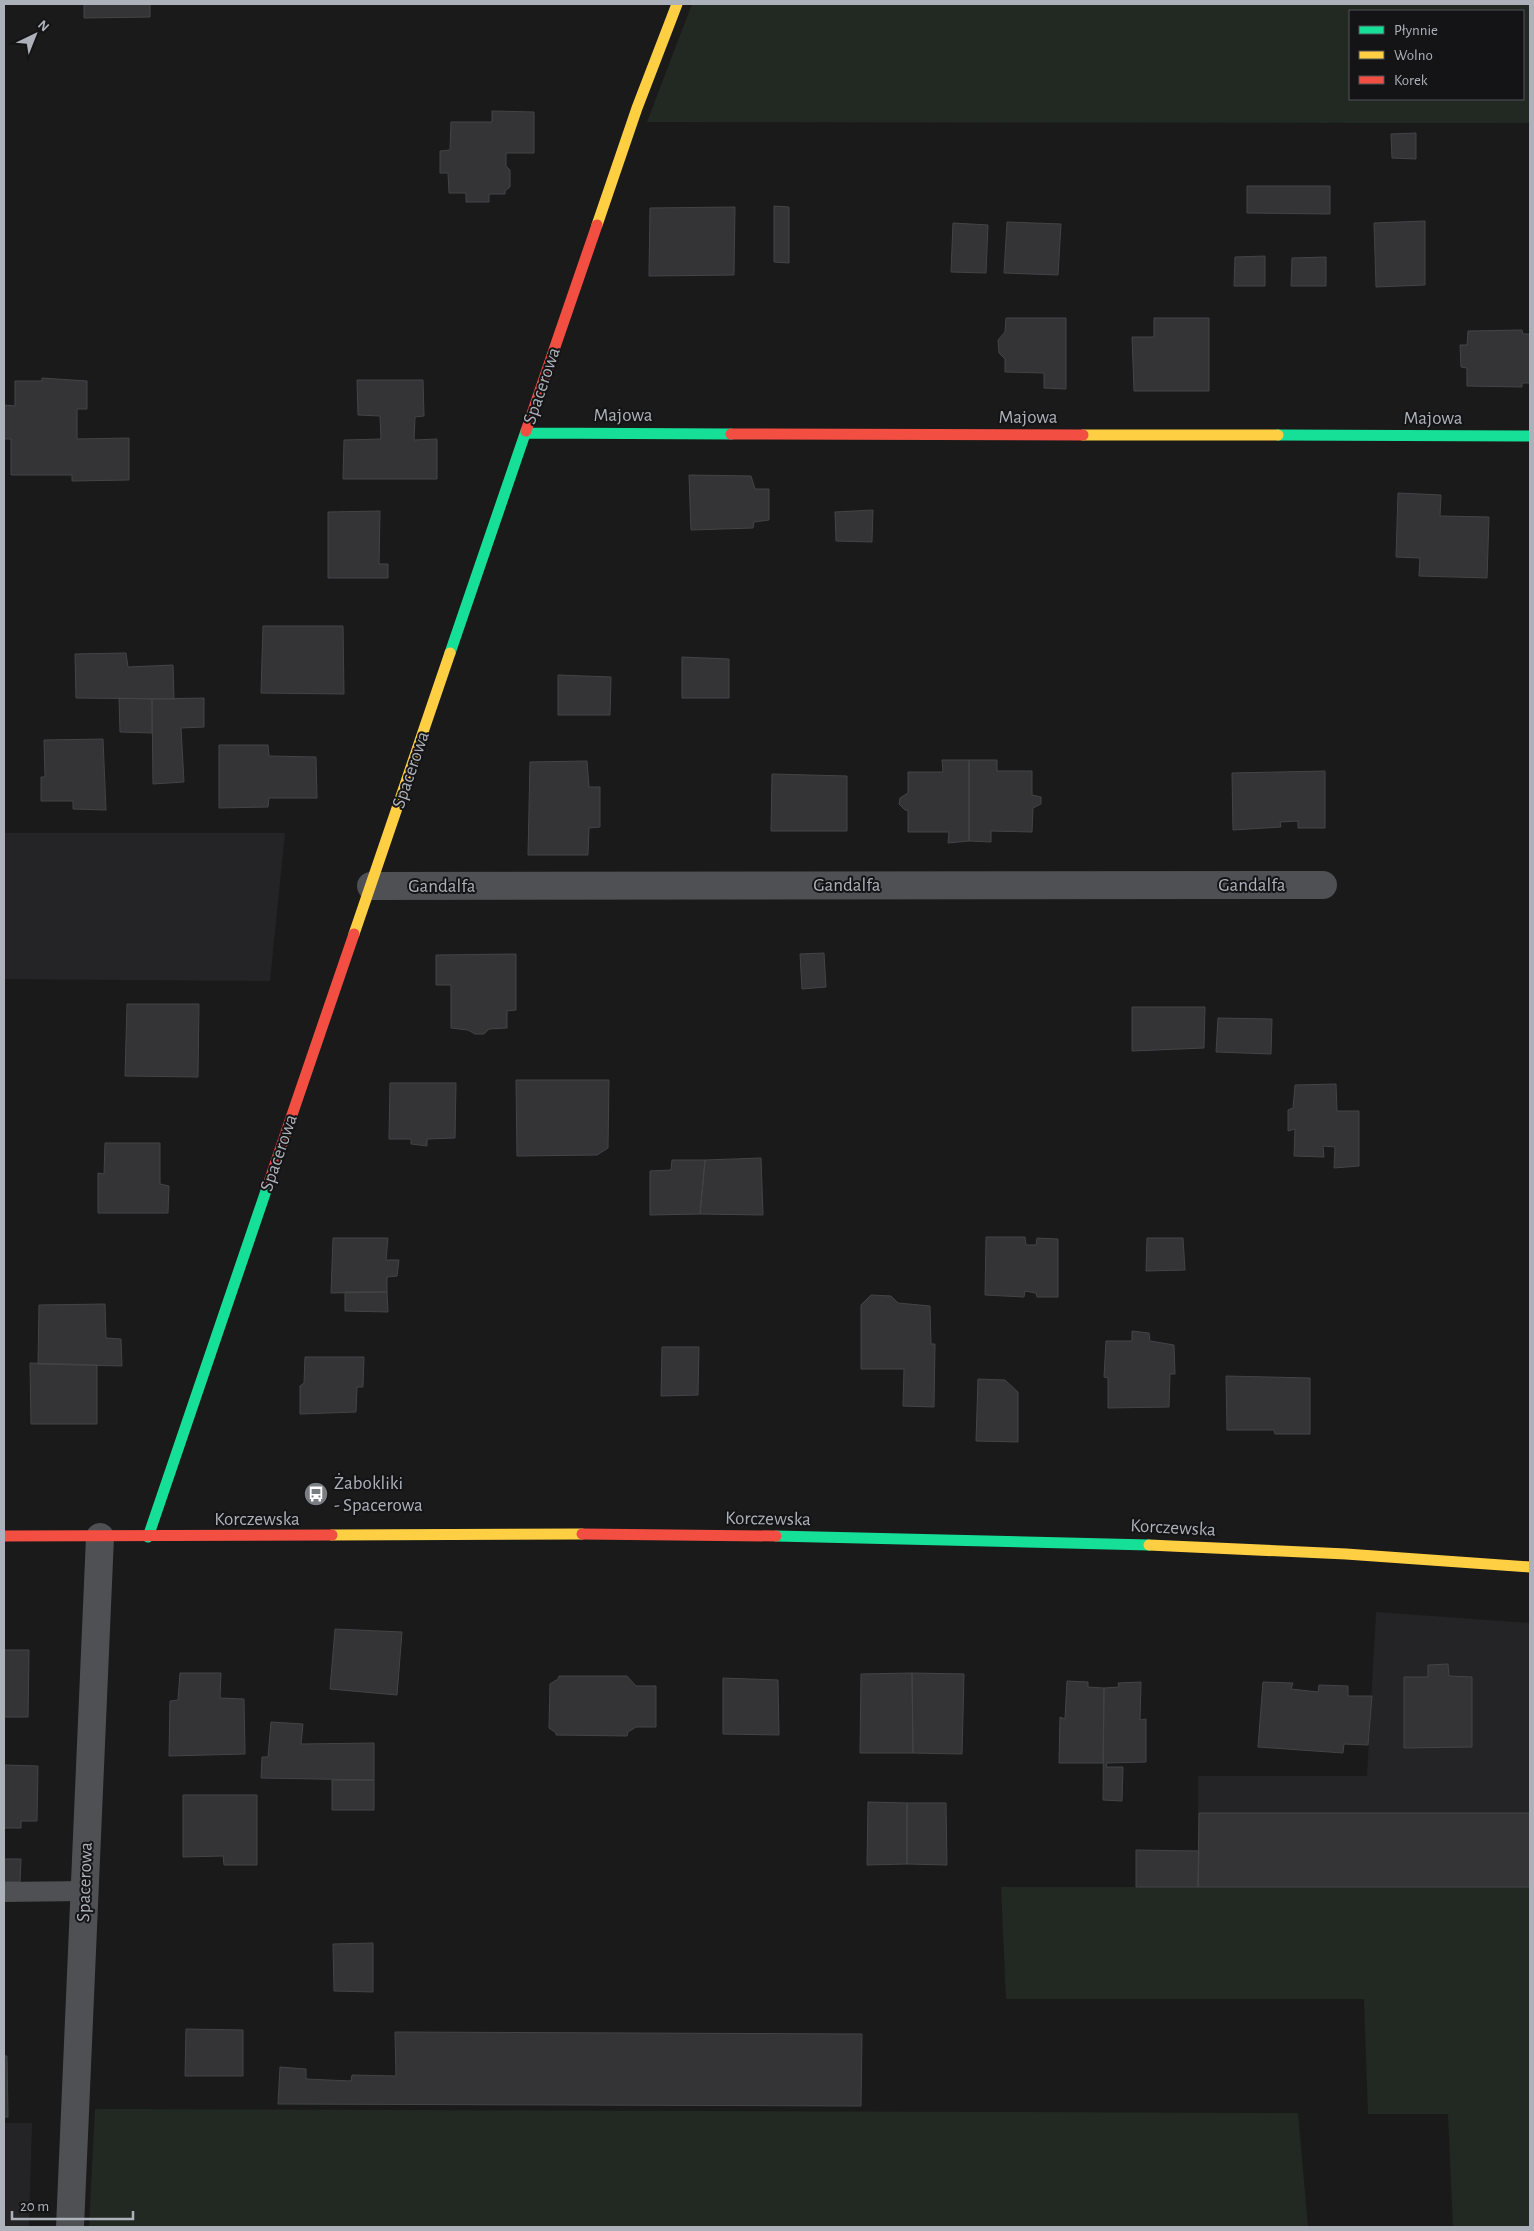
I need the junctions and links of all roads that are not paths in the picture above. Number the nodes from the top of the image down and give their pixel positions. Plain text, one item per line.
1 (677, 4) edge
2 (526, 433) junction
3 (1530, 436) edge
4 (1323, 885) dead end
5 (371, 886) junction
6 (4, 1536) edge
7 (100, 1537) junction
8 (148, 1537) junction
9 (1530, 1567) edge
10 (84, 1891) junction
11 (4, 1892) edge
12 (70, 2227) edge

1 - 2 street, Spacerowa
2 - 3 street, Majowa
2 - 5 street, Spacerowa
4 - 5 street, Gandalfa
5 - 8 street, Spacerowa
6 - 7 street, Korczewska
7 - 8 street, Korczewska
7 - 10 street, Spacerowa
8 - 9 street, Korczewska
10 - 11 lane
10 - 12 street, Spacerowa

